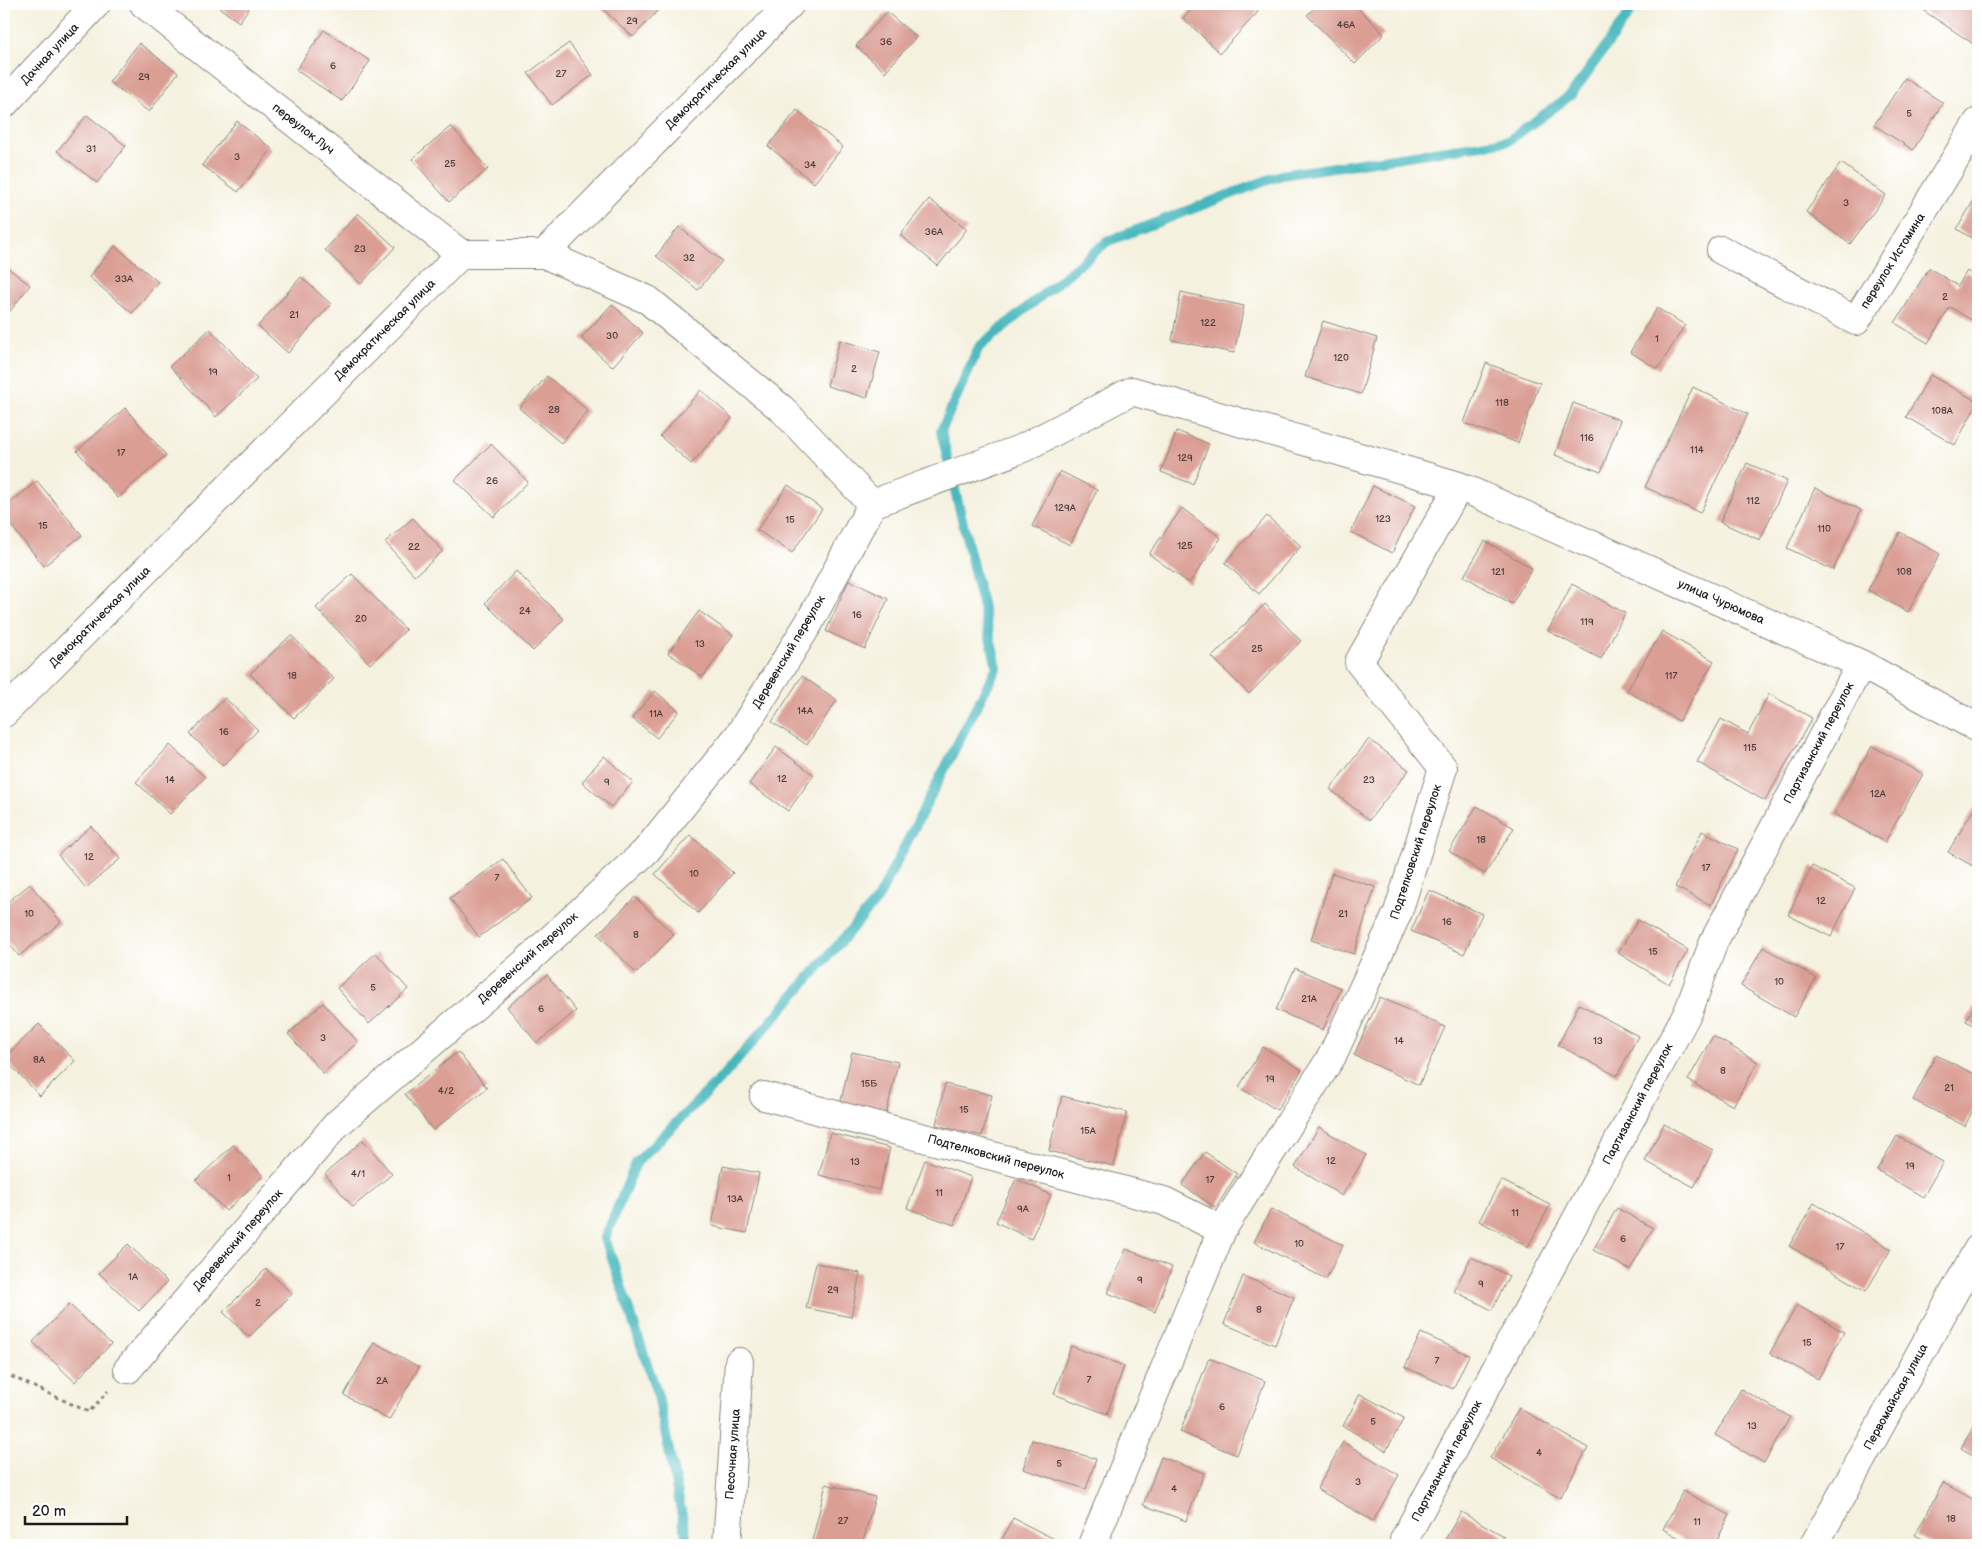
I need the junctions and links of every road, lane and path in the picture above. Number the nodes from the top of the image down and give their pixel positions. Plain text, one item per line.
1 (96, 4) edge
2 (144, 4) edge
3 (790, 4) edge
4 (4, 104) edge
5 (1978, 122) edge
6 (1722, 250) dead end
7 (461, 254) junction
8 (544, 254) junction
9 (1459, 486) junction
10 (872, 504) junction
11 (1861, 664) junction
12 (4, 713) edge
13 (1978, 728) edge
14 (764, 1096) dead end
15 (1222, 1230) junction
16 (1978, 1249) edge
17 (1971, 1277) edge
18 (739, 1362) dead end
19 (128, 1369) joint
20 (4, 1373) edge
21 (1404, 1540) dead end
22 (727, 1545) edge
23 (1092, 1545) edge
24 (1814, 1545) edge

1 - 4 street, Дачная улица
2 - 7 street, переулок Луч
3 - 8 street, Демократическая улица
5 - 6 street, переулок Истомина
7 - 8 street
7 - 12 street, Демократическая улица
8 - 10 street
9 - 10 street, улица Чурюмова
9 - 11 street, улица Чурюмова
9 - 15 street, Подтелковский переулок
10 - 19 street, Деревенский переулок
11 - 13 street, улица Чурюмова
11 - 21 street, Партизанский переулок
14 - 15 street, Подтелковский переулок
15 - 23 street, Подтелковский переулок
16 - 17 street, Первомайская улица
17 - 24 street, Первомайская улица
18 - 22 street, Песочная улица
19 - 20 path

